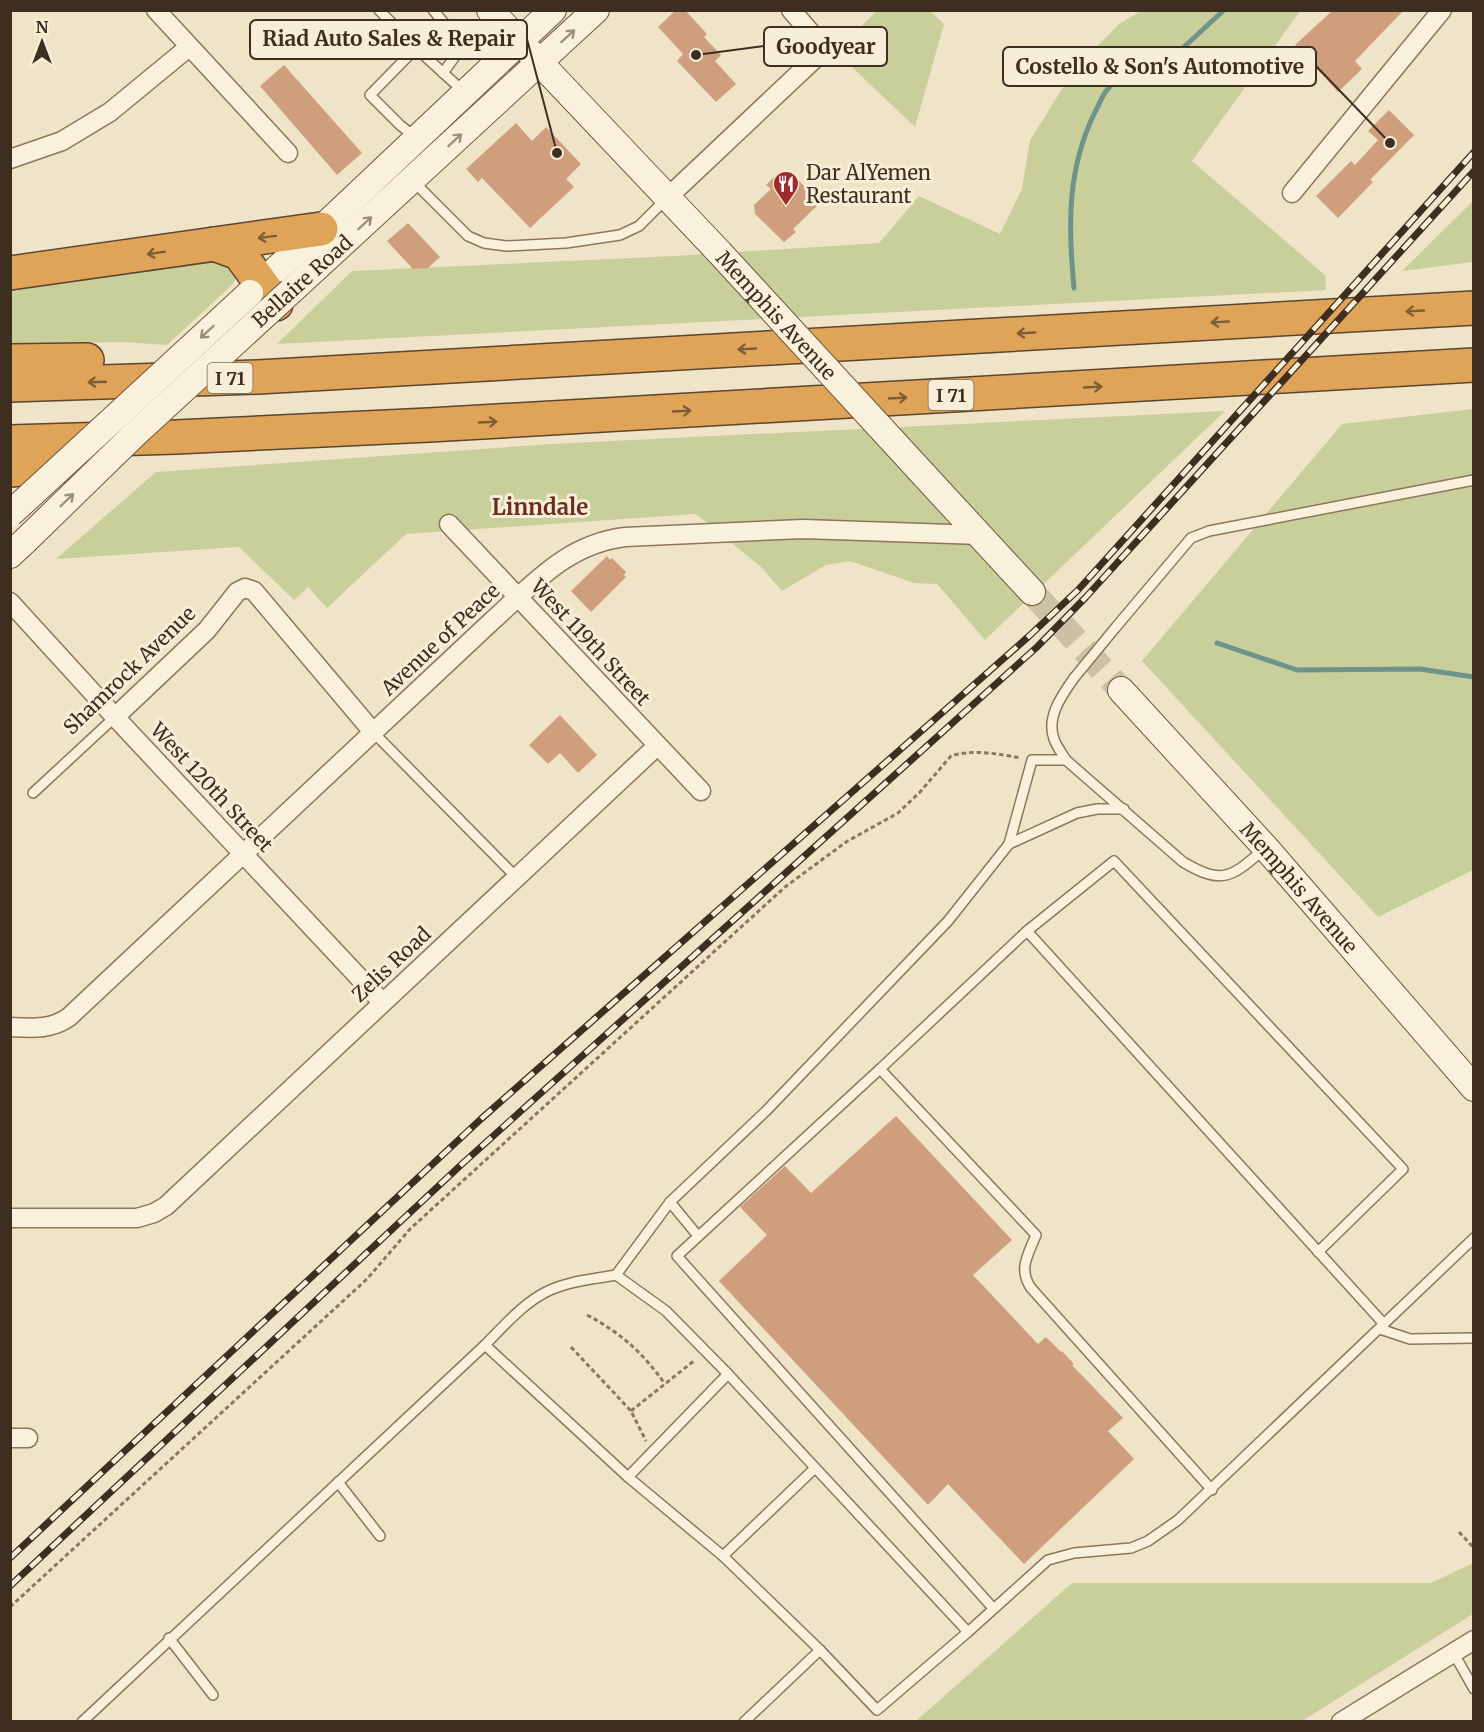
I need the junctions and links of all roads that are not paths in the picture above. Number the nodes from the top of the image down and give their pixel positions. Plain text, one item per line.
1 (156, 10) edge
2 (490, 10) edge
3 (553, 10) edge
4 (596, 10) edge
5 (791, 10) edge
6 (1442, 10) edge
7 (380, 11) edge
8 (437, 12) edge
9 (399, 17) dead end
10 (428, 22) dead end
11 (391, 24) junction
12 (416, 33) dead end
13 (407, 39) junction
14 (520, 41) junction
15 (189, 47) junction
16 (416, 48) junction
17 (539, 62) junction
18 (443, 73) junction
19 (465, 93) junction
20 (417, 138) junction
21 (288, 153) dead end
22 (10, 159) edge
23 (403, 170) junction
24 (1292, 193) dead end
25 (667, 198) junction
26 (321, 230) junction
27 (214, 244) junction
28 (10, 273) edge
29 (269, 292) junction
30 (1473, 308) edge
31 (10, 361) edge
32 (449, 365) junction
33 (1473, 365) edge
34 (10, 385) edge
35 (429, 425) junction
36 (10, 442) edge
37 (10, 470) edge
38 (1473, 480) edge
39 (10, 514) edge
40 (449, 524) dead end
41 (981, 535) junction
42 (18, 548) edge
43 (1032, 592) tunnel mouth
44 (519, 597) junction
45 (10, 602) edge
46 (1121, 690) tunnel mouth
47 (115, 717) junction
48 (373, 732) junction
49 (657, 746) junction
50 (1066, 759) junction
51 (701, 790) dead end
52 (33, 793) dead end
53 (1124, 809) junction
54 (1009, 844) junction
55 (1265, 847) junction
56 (244, 853) junction
57 (516, 877) junction
58 (1027, 931) junction
59 (382, 1002) junction
60 (10, 1027) edge
61 (880, 1069) junction
62 (1473, 1088) edge
63 (670, 1202) junction
64 (10, 1218) edge
65 (698, 1236) junction
66 (1473, 1238) edge
67 (1318, 1252) junction
68 (616, 1275) junction
69 (1382, 1327) junction
70 (1473, 1338) edge
71 (485, 1345) junction
72 (728, 1374) junction
73 (815, 1468) junction
74 (628, 1477) junction
75 (338, 1482) junction
76 (1212, 1490) junction
77 (380, 1536) dead end
78 (723, 1556) junction
79 (993, 1608) junction
80 (968, 1632) junction
81 (169, 1638) junction
82 (1473, 1640) edge
83 (820, 1650) junction
84 (1453, 1652) junction
85 (1473, 1689) edge
86 (213, 1695) dead end
87 (81, 1722) edge
88 (744, 1722) edge
89 (1341, 1722) edge

1 - 15 street
2 - 14 street, Memphis Avenue
3 - 14 street, Bellaire Road
17 -> 4 street, Bellaire Road
5 - 25 street
6 - 24 street
7 - 11 lane
8 - 10 lane
8 - 18 lane
9 - 11 lane
11 - 13 lane
12 - 13 lane
13 - 16 lane
14 - 17 street, Memphis Avenue
14 - 19 street, Bellaire Road
15 - 21 street
15 - 22 street
16 - 18 lane
16 - 20 lane
23 -> 17 street, Bellaire Road
17 - 25 street, Memphis Avenue
18 - 19 lane
19 - 20 street, Bellaire Road
20 - 23 street, Bellaire Road
23 - 25 lane
23 - 26 street, Bellaire Road
29 -> 23 street, Bellaire Road
25 - 41 street, Memphis Avenue, bridge
26 -> 27 highway
26 - 29 street, Bellaire Road
27 -> 28 highway
27 - 29 highway
29 -> 39 street, Bellaire Road, bridge
42 -> 29 street, Bellaire Road, bridge
30 -> 32 highway, I 71
31 - 32 highway
32 -> 34 highway, I 71
35 -> 33 highway, I 71
35 - 36 highway, I 71
35 - 37 highway
38 - 50 lane, bridge
40 - 44 street, West 119th Street
41 - 43 street, Memphis Avenue
41 - 44 street, Avenue of Peace
44 - 48 street, Avenue of Peace
44 - 49 street, West 119th Street
45 - 47 street, West 120th Street
46 - 55 street, Memphis Avenue
47 - 48 street, Shamrock Avenue
47 - 52 lane, Shamrock Avenue
47 - 56 street, West 120th Street
48 - 56 street, Avenue of Peace
48 - 57 lane
49 - 51 street, West 119th Street
49 - 57 street, Zelis Road
50 - 53 lane
50 - 54 lane
53 - 54 lane
53 - 55 lane
54 - 63 lane
55 - 62 street, Memphis Avenue
56 - 59 street, West 120th Street
56 - 60 street, Avenue of Peace
57 - 59 street, Zelis Road
58 - 61 lane
58 - 67 lane
58 - 67 lane
59 - 64 street, Zelis Road
61 - 65 lane
61 - 76 lane
63 - 65 lane
63 - 68 lane
65 - 79 lane
66 - 69 lane
67 - 69 lane
68 - 71 lane
68 - 72 lane
69 - 70 lane
69 - 76 lane
71 - 74 lane
71 - 75 lane
72 - 73 lane
72 - 74 lane
73 - 78 lane
73 - 80 lane
74 - 78 lane
75 - 77 lane
75 - 81 lane
76 - 79 lane
78 - 83 lane
79 - 80 lane
80 - 83 lane
81 - 86 lane
81 - 87 lane
82 - 84 street
83 - 88 lane
84 - 85 lane
84 - 89 street

